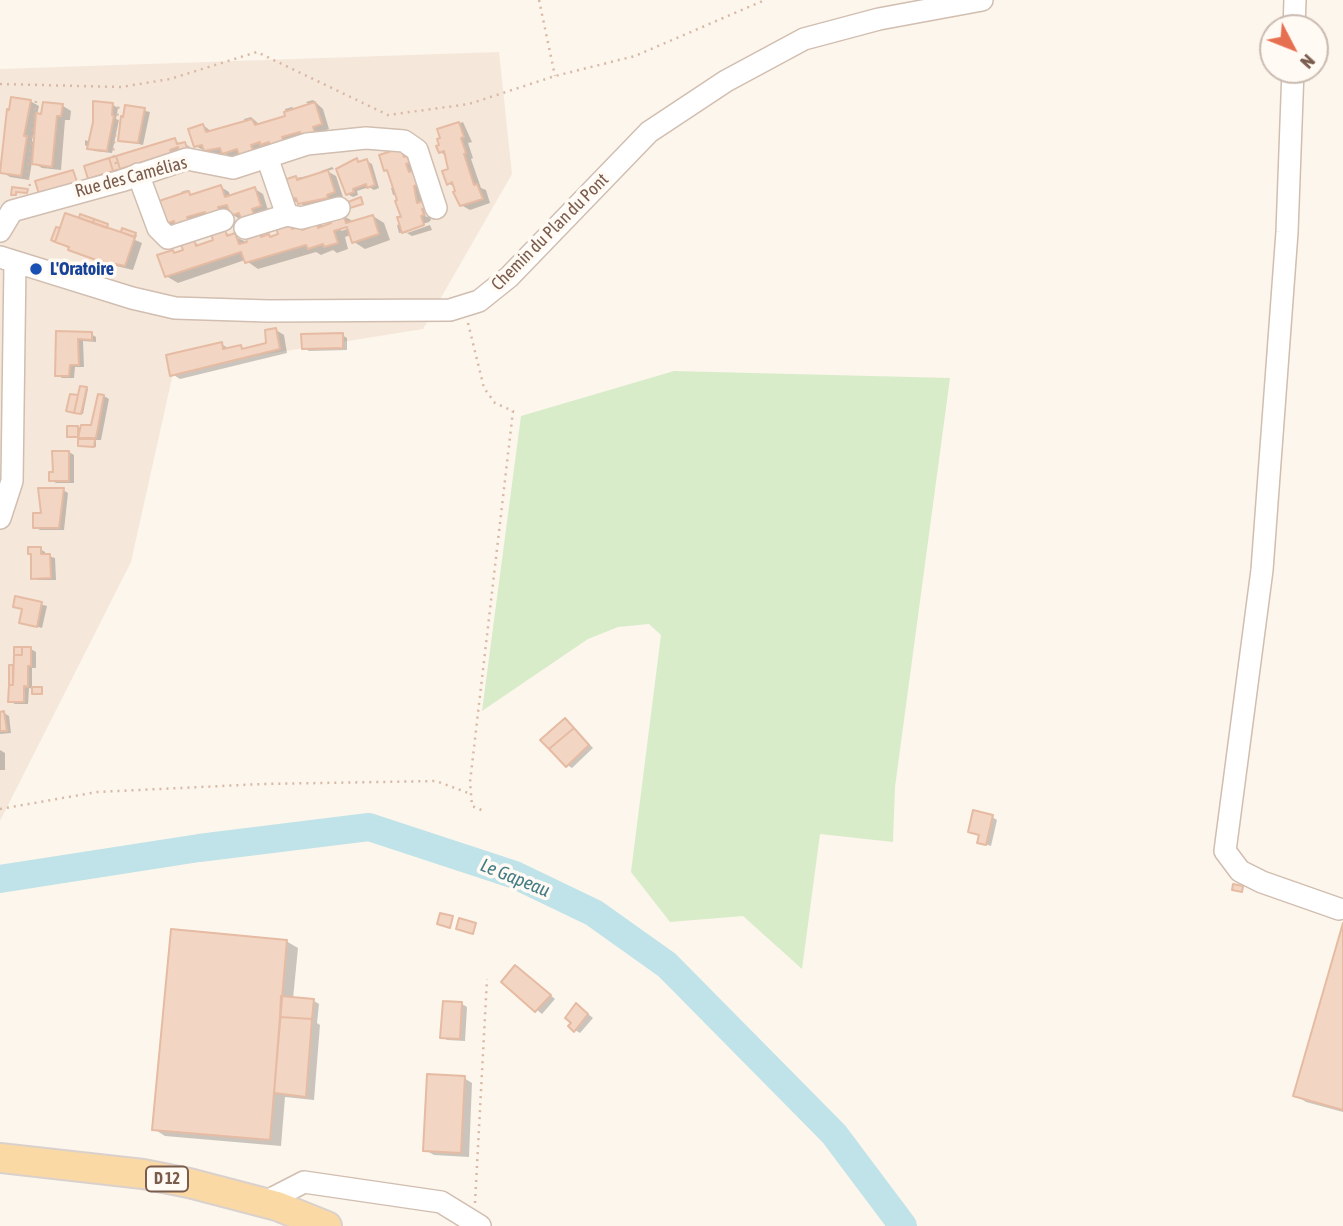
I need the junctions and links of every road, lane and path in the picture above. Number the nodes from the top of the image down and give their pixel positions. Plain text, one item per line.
1 (538, 0) edge
2 (765, 0) edge
3 (982, 0) edge
4 (555, 76) junction
5 (0, 84) edge
6 (1292, 84) edge
7 (36, 101) dead end
8 (119, 102) dead end
9 (113, 153) dead end
10 (267, 157) junction
11 (138, 174) junction
12 (27, 176) dead end
13 (339, 208) dead end
14 (436, 208) dead end
15 (287, 215) junction
16 (223, 220) dead end
17 (245, 228) dead end
18 (0, 231) edge
19 (7, 259) edge
20 (464, 306) junction
21 (0, 518) edge
22 (471, 794) junction
23 (0, 810) edge
24 (486, 812) dead end
25 (1339, 909) dead end
26 (487, 979) dead end
27 (0, 1158) edge
28 (265, 1202) junction
29 (477, 1223) edge
30 (327, 1226) edge

1 - 4 path
2 - 4 path
3 - 20 street, Chemin du Plan du Pont
4 - 5 path
6 - 25 street
7 - 12 path
8 - 9 path
10 - 11 street, Rue des Camélias
10 - 14 street, Rue des Camélias
10 - 15 street
11 - 16 street
11 - 18 street, Rue des Camélias
13 - 15 street
15 - 17 street
19 - 20 street, Chemin du Plan du Pont
19 - 21 street
20 - 22 path
22 - 23 path
22 - 24 path
26 - 29 path
27 - 28 main road, D 12
28 - 29 street
28 - 30 main road, D 12

